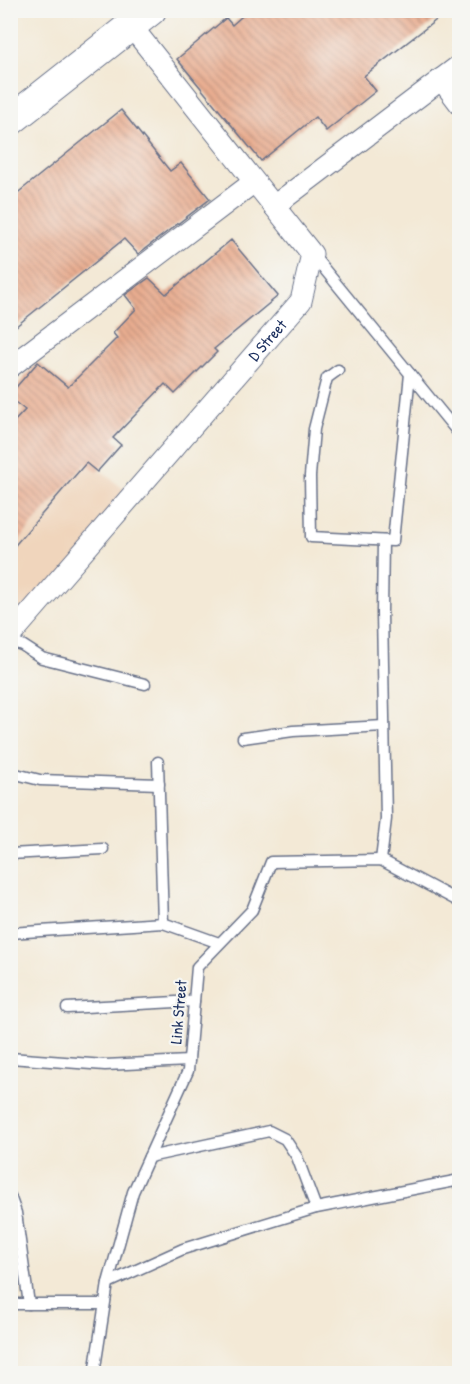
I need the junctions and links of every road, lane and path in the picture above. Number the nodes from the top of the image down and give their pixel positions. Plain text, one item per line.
1 (141, 18) edge
2 (459, 65) edge
3 (441, 79) junction
4 (459, 104) edge
5 (10, 121) edge
6 (254, 182) junction
7 (274, 206) junction
8 (312, 254) junction
9 (10, 367) edge
10 (338, 370) dead end
11 (410, 374) junction
12 (459, 435) edge
13 (383, 541) junction
14 (10, 636) edge
15 (10, 641) edge
16 (145, 684) dead end
17 (384, 726) junction
18 (243, 738) dead end
19 (158, 762) dead end
20 (10, 768) edge
21 (159, 784) junction
22 (103, 849) dead end
23 (10, 854) edge
24 (381, 860) junction
25 (459, 902) edge
26 (164, 924) junction
27 (10, 933) edge
28 (219, 944) junction
29 (194, 1001) junction
30 (67, 1008) dead end
31 (10, 1058) edge
32 (189, 1061) junction
33 (149, 1157) junction
34 (459, 1180) edge
35 (10, 1196) edge
36 (316, 1208) junction
37 (108, 1283) junction
38 (10, 1304) edge
39 (29, 1304) junction
40 (105, 1304) junction
41 (94, 1374) edge

1 - 5 street
1 - 6 street
2 - 3 street
3 - 4 street
3 - 7 street
6 - 7 street
6 - 9 street
7 - 8 street
8 - 11 lane
8 - 14 street, D Street
10 - 13 lane
11 - 12 lane
11 - 13 lane
13 - 17 lane
15 - 16 lane
17 - 18 lane
17 - 24 lane
19 - 21 lane
20 - 21 lane
21 - 26 lane
22 - 23 lane
24 - 25 lane, Link Street
24 - 28 lane, Link Street
26 - 27 lane
26 - 28 lane
28 - 29 lane, Link Street
29 - 30 lane
29 - 32 lane, Link Street
31 - 32 lane
32 - 33 lane, Link Street
33 - 36 lane
33 - 37 lane, Link Street
34 - 36 lane
35 - 39 lane
36 - 37 lane
37 - 40 lane, Link Street
38 - 39 lane
39 - 40 lane
40 - 41 lane, Link Street

